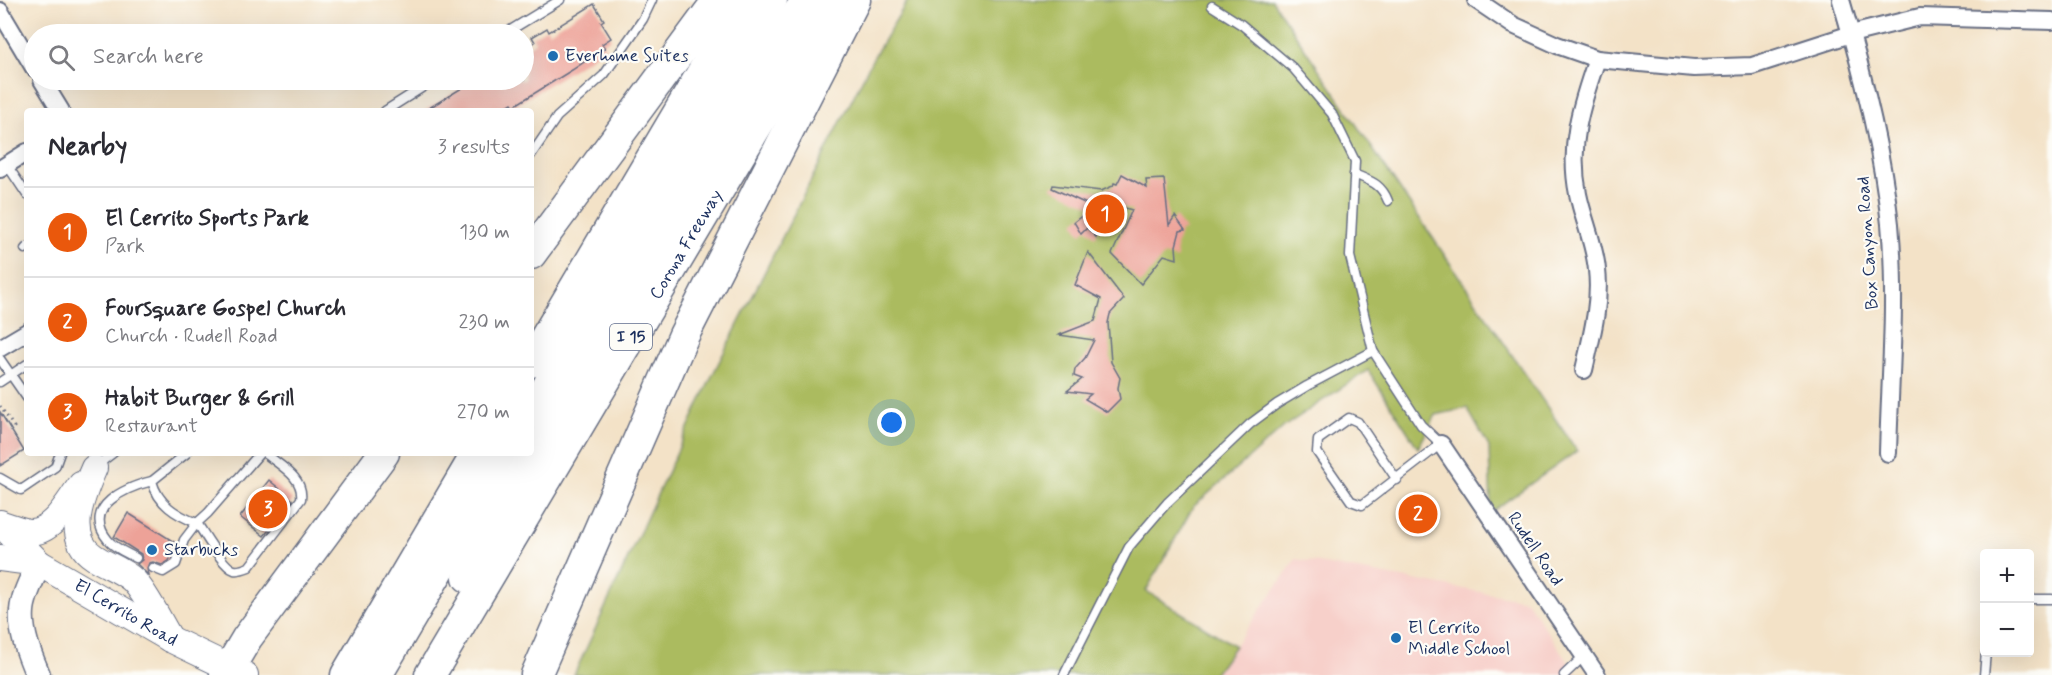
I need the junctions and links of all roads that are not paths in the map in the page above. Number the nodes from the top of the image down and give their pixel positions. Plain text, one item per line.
1 (560, 0) edge
2 (652, 0) edge
3 (718, 0) edge
4 (745, 0) edge
5 (772, 0) edge
6 (806, 0) edge
7 (832, 0) edge
8 (855, 0) edge
9 (1476, 0) edge
10 (1841, 0) edge
11 (1212, 6) dead end
12 (0, 11) edge
13 (2052, 21) edge
14 (520, 24) edge
15 (1851, 34) junction
16 (24, 51) edge
17 (1597, 59) junction
18 (48, 90) edge
19 (419, 90) edge
20 (59, 108) edge
21 (391, 108) edge
22 (692, 137) junction
23 (534, 150) edge
24 (24, 154) edge
25 (4, 167) edge
26 (1354, 174) junction
27 (24, 191) edge
28 (1388, 201) dead end
29 (534, 250) edge
30 (24, 334) edge
31 (0, 348) edge
32 (1373, 351) junction
33 (534, 357) edge
34 (0, 359) edge
35 (24, 366) edge
36 (534, 370) edge
37 (1584, 370) dead end
38 (11, 375) junction
39 (0, 382) edge
40 (24, 394) edge
41 (534, 409) edge
42 (1441, 444) junction
43 (1888, 453) dead end
44 (59, 456) edge
45 (183, 456) edge
46 (257, 456) edge
47 (269, 456) edge
48 (382, 456) edge
49 (475, 456) edge
50 (506, 456) edge
51 (103, 460) edge
52 (0, 478) edge
53 (1397, 480) junction
54 (152, 481) junction
55 (0, 523) edge
56 (197, 523) junction
57 (489, 534) junction
58 (0, 558) edge
59 (136, 558) dead end
60 (39, 563) junction
61 (153, 568) dead end
62 (2052, 598) edge
63 (2034, 599) edge
64 (170, 639) junction
65 (1584, 656) junction
66 (1986, 657) edge
67 (233, 672) edge
68 (357, 673) edge
69 (38, 675) edge
70 (398, 675) edge
71 (410, 675) edge
72 (430, 675) edge
73 (536, 675) edge
74 (1064, 675) edge
75 (1564, 675) edge
76 (1597, 675) edge
77 (1984, 675) edge

1 - 14 lane
2 - 23 lane
3 - 29 highway
4 - 33 highway
5 - 22 highway
6 - 57 highway
7 - 72 highway, Corona Freeway / I 15
8 - 73 highway
9 - 17 street
10 - 15 street, Box Canyon Road
11 - 26 lane
12 - 16 street
13 - 15 street
15 - 17 street
15 - 43 street, Box Canyon Road
17 - 37 street
18 - 20 street
19 - 21 lane
22 - 36 highway
22 - 41 highway
24 - 25 street
25 - 27 lane
26 - 28 lane
26 - 32 lane
30 - 31 street
32 - 42 lane
32 - 74 lane
34 - 38 lane
35 - 38 lane
38 - 39 lane
38 - 40 lane
42 - 53 lane
42 - 65 street, Rudell Road
44 - 52 lane
45 - 54 lane
46 - 56 lane
47 - 56 lane
48 - 67 highway
49 - 68 highway
50 - 68 highway
51 - 55 main road
51 - 64 main road
53 - 53 lane
54 - 56 lane
54 - 59 lane
55 - 60 main road
56 - 61 lane
57 - 70 highway
57 - 71 highway
58 - 60 main road
60 - 64 main road, El Cerrito Road
60 - 69 main road
62 - 63 lane
64 - 67 main road, El Cerrito Road
65 - 75 lane
65 - 76 street, Rudell Road
66 - 77 lane

